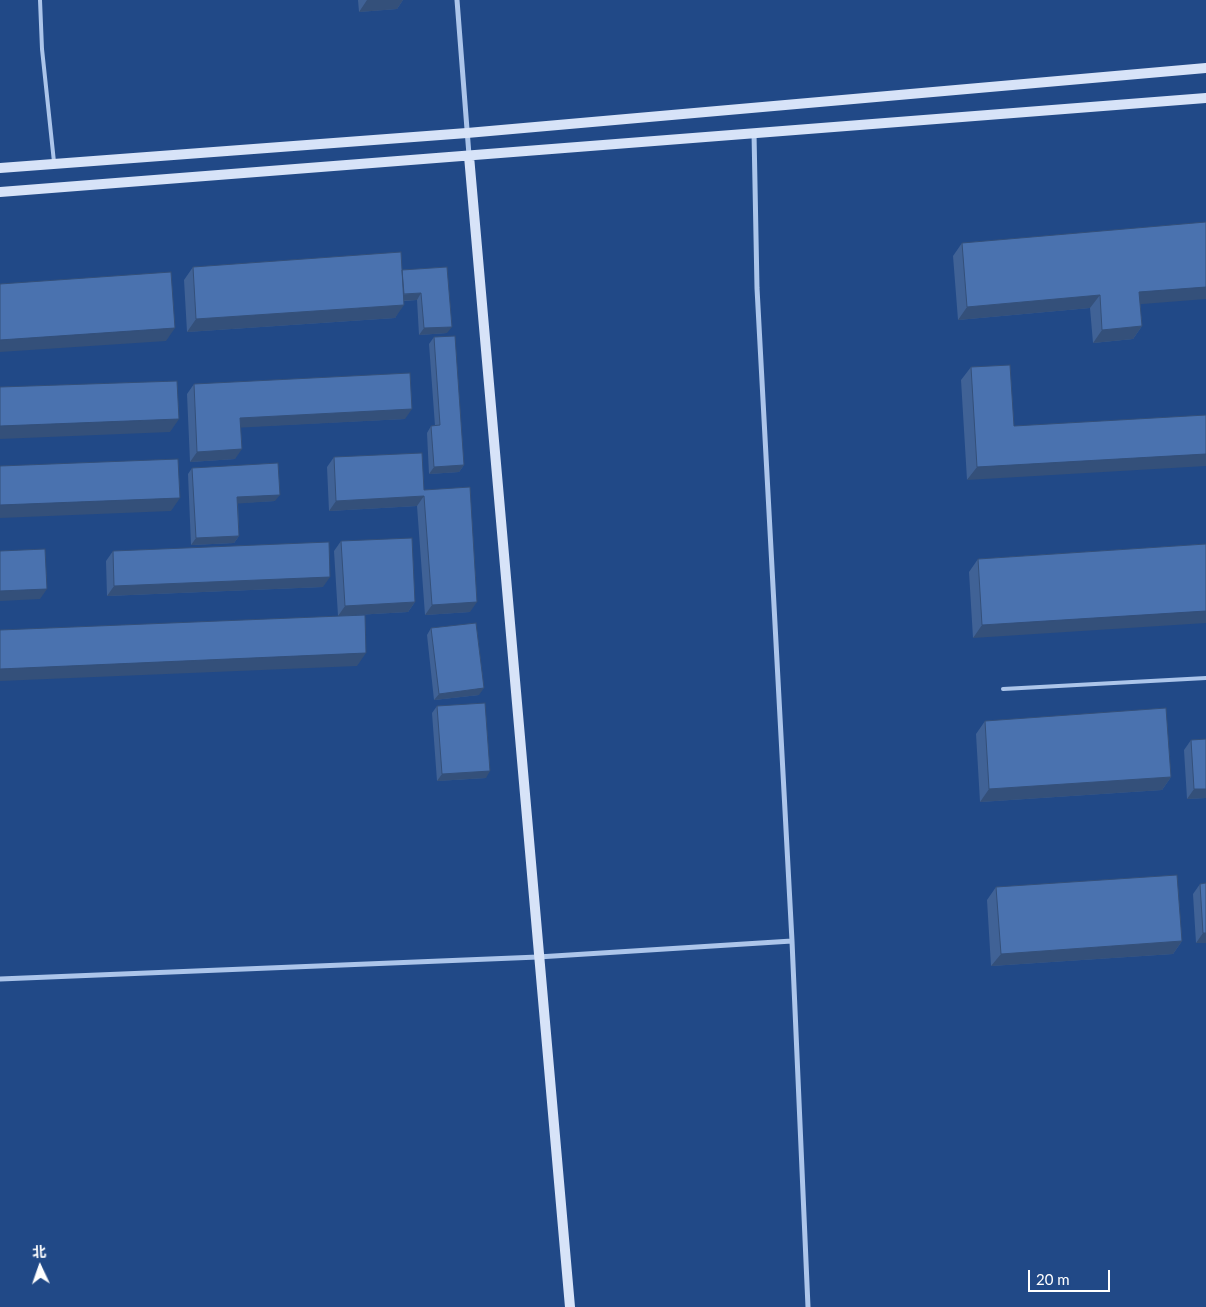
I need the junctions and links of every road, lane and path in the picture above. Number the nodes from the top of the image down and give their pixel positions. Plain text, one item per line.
1 (40, 0) edge
2 (457, 0) edge
3 (1206, 68) edge
4 (1206, 98) edge
5 (467, 133) junction
6 (754, 133) junction
7 (469, 156) junction
8 (54, 164) junction
9 (0, 168) edge
10 (0, 192) edge
11 (1206, 678) edge
12 (1003, 689) dead end
13 (792, 941) junction
14 (538, 957) junction
15 (0, 979) edge
16 (570, 1307) edge
17 (808, 1307) edge

1 - 8 lane
2 - 5 street
3 - 5 main road
4 - 6 main road
5 - 7 street
5 - 8 main road
6 - 7 main road
6 - 13 street
7 - 10 main road
7 - 14 main road
8 - 9 main road
11 - 12 lane
13 - 14 street
13 - 17 street
14 - 15 street
14 - 16 main road

